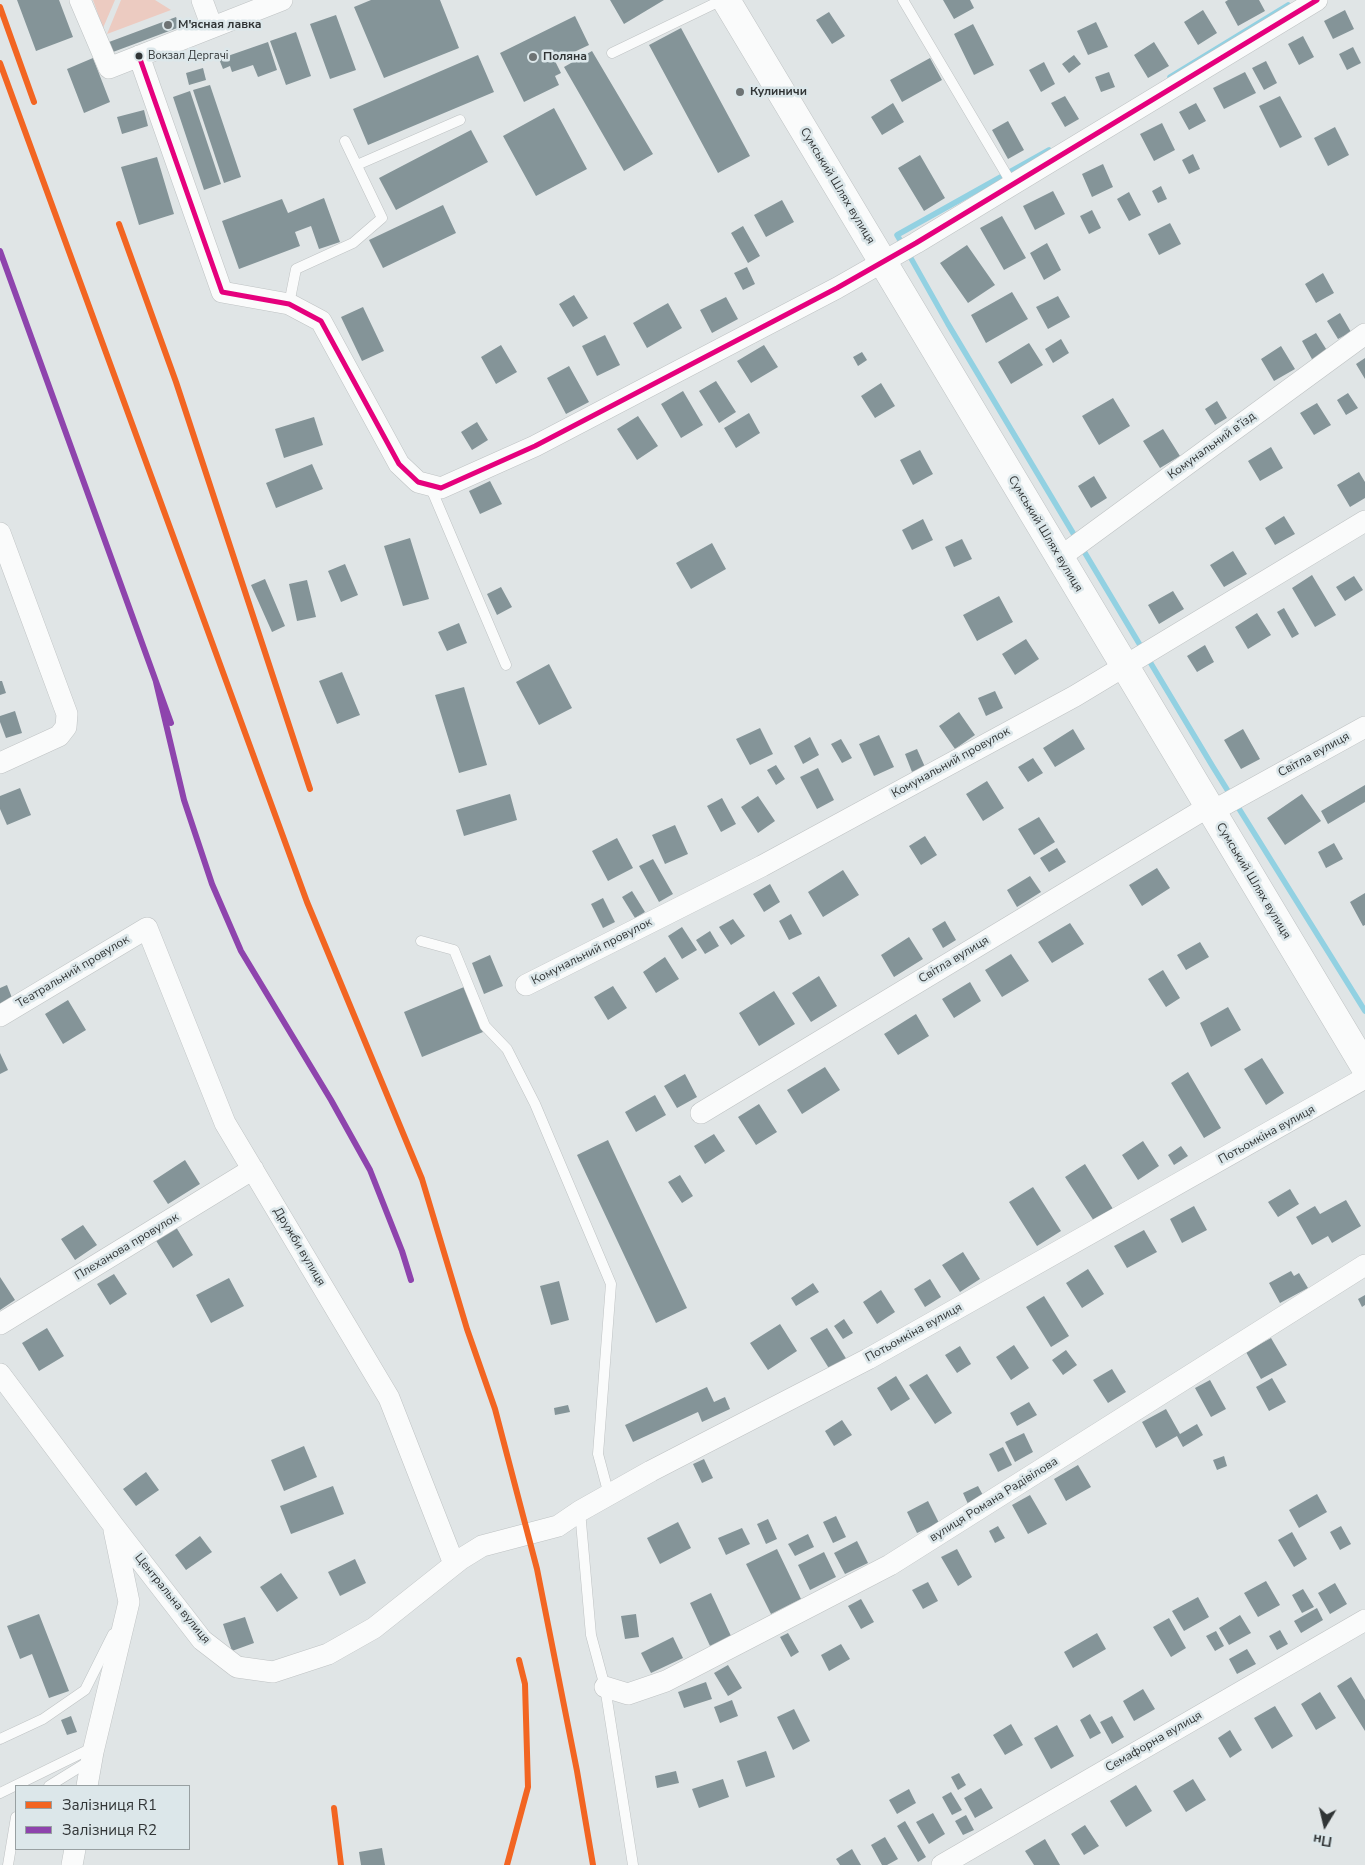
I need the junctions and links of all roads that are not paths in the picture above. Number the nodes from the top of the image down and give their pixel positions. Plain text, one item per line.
1 (80, 0) edge
2 (202, 0) edge
3 (282, 0) edge
4 (722, 0) edge
5 (726, 0) edge
6 (904, 0) edge
7 (1317, 0) edge
8 (212, 27) junction
9 (612, 53) dead end
10 (139, 56) junction
11 (460, 120) dead end
12 (345, 141) dead end
13 (357, 165) junction
14 (1012, 183) junction
15 (882, 261) junction
16 (289, 304) junction
17 (1365, 334) edge
18 (430, 485) junction
19 (1365, 521) edge
20 (0, 533) edge
21 (1059, 558) junction
22 (506, 665) dead end
23 (1123, 665) junction
24 (1365, 727) edge
25 (0, 763) edge
26 (1210, 809) junction
27 (147, 928) joint
28 (421, 941) dead end
29 (526, 985) dead end
30 (0, 1016) edge
31 (1365, 1067) edge
32 (1365, 1078) edge
33 (700, 1113) dead end
34 (253, 1169) junction
35 (1365, 1265) edge
36 (0, 1324) edge
37 (0, 1374) edge
38 (609, 1495) junction
39 (580, 1511) junction
40 (113, 1525) junction
41 (454, 1564) junction
42 (130, 1602) junction
43 (1365, 1620) edge
44 (605, 1687) junction
45 (0, 1739) edge
46 (93, 1753) junction
47 (19, 1785) edge
48 (50, 1785) edge
49 (87, 1785) edge
50 (15, 1787) edge
51 (0, 1793) edge
52 (15, 1823) edge
53 (75, 1850) edge
54 (8, 1865) edge
55 (72, 1865) edge
56 (633, 1865) edge
57 (942, 1865) edge

1 - 10 street
2 - 8 street
3 - 8 street
4 - 9 lane
5 - 15 main road, Сумський Шлях вулиця
6 - 14 lane
7 - 14 street
8 - 10 street
10 - 16 street
11 - 13 lane
12 - 13 lane
13 - 16 lane
14 - 15 street
15 - 18 street
15 - 21 main road, Сумський Шлях вулиця
16 - 18 street
17 - 21 street, Комунальний в’їзд
18 - 22 lane
19 - 23 street, Комунальний провулок
20 - 25 street
21 - 23 main road, Сумський Шлях вулиця
23 - 26 main road, Сумський Шлях вулиця
23 - 29 street, Комунальний провулок
24 - 26 street, Світла вулиця
26 - 31 main road, Сумський Шлях вулиця
26 - 33 street, Світла вулиця
27 - 30 street, Театральний провулок
27 - 34 street, Дружби вулиця
28 - 38 lane
32 - 38 street, Потьомкіна вулиця
34 - 36 street, Плеханова провулок
34 - 41 street, Дружби вулиця
35 - 44 street, вулиця Романа Радівілова
37 - 40 street, Центральна вулиця
38 - 39 street, Потьомкіна вулиця
39 - 41 street, Потьомкіна вулиця
39 - 44 lane
40 - 41 street, Центральна вулиця
40 - 42 street
42 - 45 lane
42 - 46 street
43 - 57 street, Семафорна вулиця
44 - 56 lane
46 - 47 lane
46 - 48 lane
46 - 49 street
50 - 51 lane
52 - 54 lane
53 - 55 street

